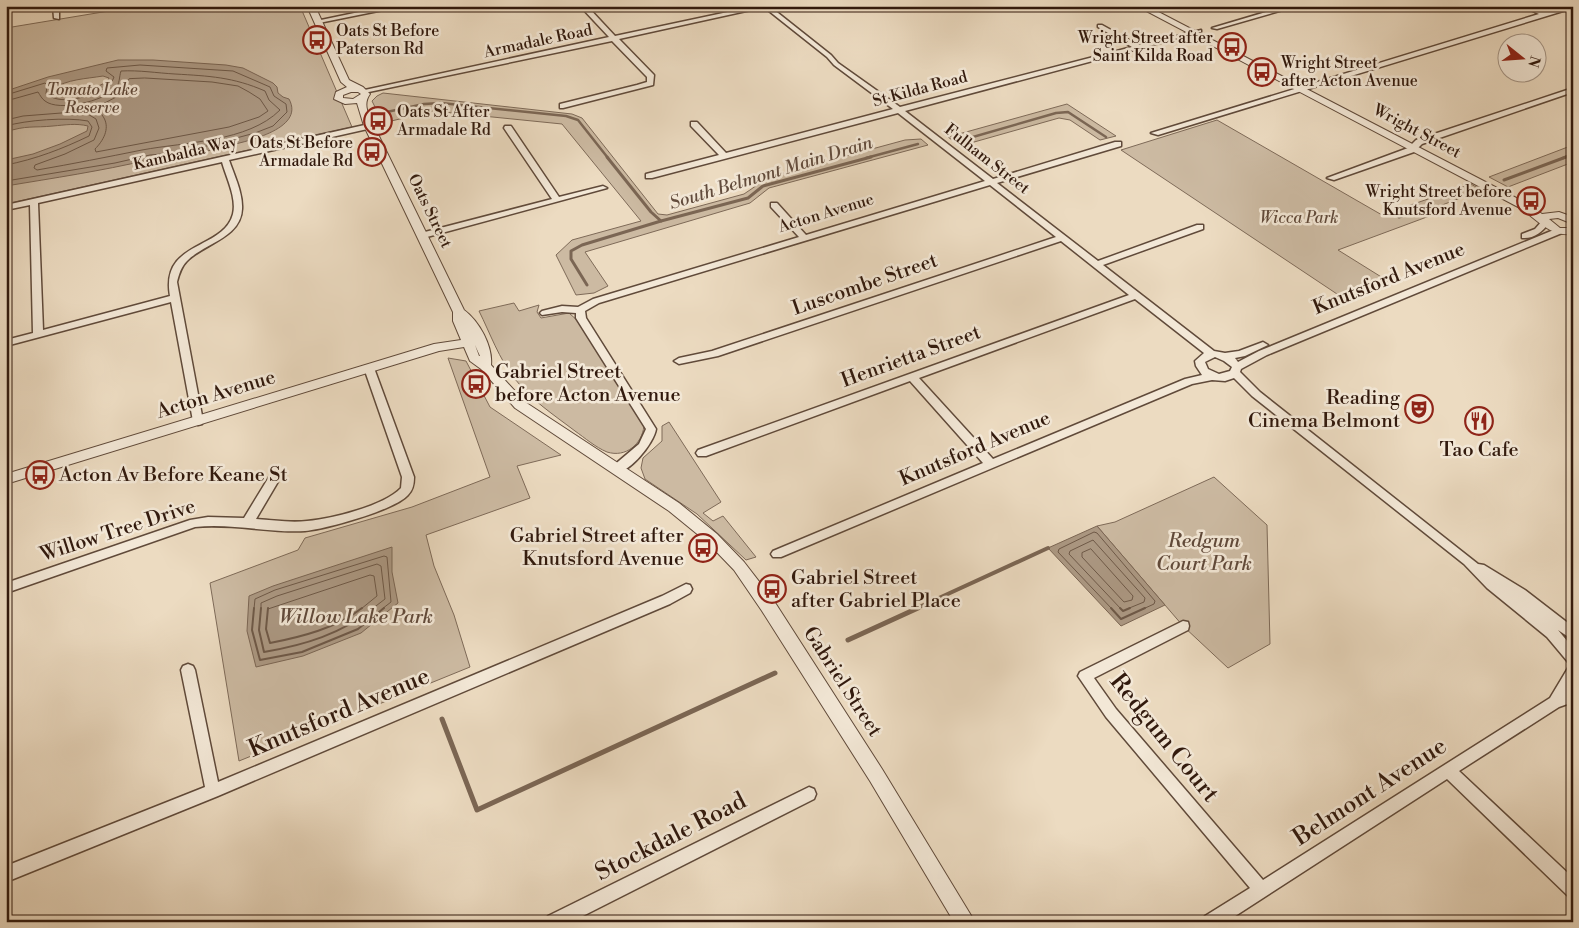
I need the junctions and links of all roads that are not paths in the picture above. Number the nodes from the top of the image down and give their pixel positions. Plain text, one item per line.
1 (56, 6) edge
2 (311, 6) edge
3 (400, 6) edge
4 (583, 6) edge
5 (1142, 6) edge
6 (1150, 6) edge
7 (1273, 6) edge
8 (1294, 6) edge
9 (1525, 6) edge
10 (1573, 6) edge
11 (757, 7) edge
12 (774, 8) edge
13 (1280, 10) junction
14 (1546, 14) junction
15 (56, 18) dead end
16 (319, 21) junction
17 (1100, 26) dead end
18 (1215, 28) dead end
19 (1196, 32) junction
20 (614, 39) junction
21 (1139, 48) junction
22 (345, 82) junction
23 (1301, 87) junction
24 (1573, 90) edge
25 (342, 92) junction
26 (362, 93) junction
27 (347, 102) junction
28 (563, 106) dead end
29 (899, 110) junction
30 (694, 124) dead end
31 (370, 126) junction
32 (508, 128) dead end
33 (1155, 133) dead end
34 (1118, 144) dead end
35 (1414, 146) junction
36 (724, 156) junction
37 (225, 159) junction
38 (649, 176) dead end
39 (1331, 178) dead end
40 (990, 182) junction
41 (603, 188) dead end
42 (557, 200) junction
43 (34, 202) junction
44 (774, 205) dead end
45 (6, 208) edge
46 (1553, 215) junction
47 (1544, 221) junction
48 (1573, 221) edge
49 (1200, 227) dead end
50 (1568, 232) edge
51 (424, 235) junction
52 (804, 238) junction
53 (1061, 238) junction
54 (1095, 265) junction
55 (1134, 296) junction
56 (175, 298) junction
57 (580, 310) junction
58 (545, 313) dead end
59 (38, 334) junction
60 (472, 338) junction
61 (6, 342) edge
62 (1224, 357) junction
63 (1205, 360) junction
64 (679, 361) dead end
65 (369, 368) junction
66 (1236, 370) junction
67 (912, 377) junction
68 (1218, 377) junction
69 (1190, 381) junction
70 (1256, 394) junction
71 (198, 421) junction
72 (702, 454) dead end
73 (991, 464) junction
74 (617, 469) junction
75 (6, 479) edge
76 (272, 480) dead end
77 (248, 522) junction
78 (777, 554) dead end
79 (1468, 561) junction
80 (6, 588) edge
81 (686, 589) dead end
82 (1183, 626) dead end
83 (1573, 635) edge
84 (1573, 658) edge
85 (188, 670) dead end
86 (1573, 672) edge
87 (1573, 696) edge
88 (1554, 702) junction
89 (1447, 770) junction
90 (213, 791) junction
91 (809, 794) dead end
92 (6, 874) edge
93 (1261, 889) junction
94 (1573, 889) edge
95 (554, 922) edge
96 (964, 922) edge
97 (1211, 922) edge

1 - 15 street
2 - 16 street
3 - 16 street
4 - 20 street
5 - 19 street, Wright Street
6 - 19 street, Wright Street
7 - 13 street
8 - 13 street
9 - 14 street
10 - 14 street
11 - 12 street
11 - 20 street, Armadale Road
12 - 29 street, Fulham Street
13 - 18 street
14 - 23 street
16 - 22 street
17 - 21 street
19 - 21 street, St Kilda Road
19 - 23 street, Wright Street
20 - 26 street, Armadale Road
20 - 28 street
21 - 29 street, St Kilda Road
22 - 25 street
22 - 26 street
23 - 33 street
23 - 35 street, Wright Street
24 - 35 street
25 - 26 street
25 - 27 street, Oats Street
26 - 27 street
26 - 31 street, Oats Street
27 - 31 street, Oats Street
29 - 36 street, St Kilda Road
29 - 40 street, Fulham Street
30 - 36 street
31 - 37 street, Kambalda Way
31 - 51 street, Oats Street
32 - 42 street
34 - 40 street, Acton Avenue
35 - 39 street
35 - 46 street, Wright Street
35 - 47 street, Wright Street
36 - 38 street, St Kilda Road
37 - 43 street, Kambalda Way
37 - 56 street
40 - 52 street, Acton Avenue
40 - 53 street, Fulham Street
41 - 42 street
42 - 51 street
43 - 45 street, Kambalda Way
43 - 59 street
44 - 52 street
46 - 47 street
46 - 48 street, Wright Street
47 - 50 street, Wright Street
47 - 62 street, Knutsford Avenue
49 - 54 street
50 - 66 street, Knutsford Avenue
51 - 60 street, Oats Street
52 - 57 street, Acton Avenue
53 - 54 street, Fulham Street
53 - 64 street, Luscombe Street
54 - 55 street, Fulham Street
55 - 63 street, Fulham Street
55 - 67 street, Henrietta Street
56 - 59 street
56 - 71 street
57 - 58 street, Acton Avenue
57 - 74 street
59 - 61 street
60 - 65 street, Acton Avenue
60 - 74 street, Gabriel Street
62 - 63 street, Fulham Street
62 - 66 street, Fulham Street
63 - 68 street, Fulham Street
63 - 69 street, Knutsford Avenue
65 - 71 street, Acton Avenue
65 - 77 street, Willow Tree Drive
66 - 68 street
66 - 70 street, Fulham Street
67 - 72 street, Henrietta Street
67 - 73 street
68 - 69 street, Knutsford Avenue
68 - 70 street, Fulham Street
69 - 73 street, Knutsford Avenue
70 - 79 street, Fulham Street
71 - 75 street, Acton Avenue
73 - 78 street, Knutsford Avenue
74 - 96 street, Gabriel Street
76 - 77 street
77 - 80 street, Willow Tree Drive
79 - 83 street, Fulham Street
79 - 84 street, Fulham Street
81 - 90 street, Knutsford Avenue
82 - 93 street, Redgum Court
85 - 90 street
86 - 88 street, Belmont Avenue
87 - 88 street, Belmont Avenue
88 - 89 street, Belmont Avenue
89 - 93 street, Belmont Avenue
89 - 94 street
90 - 92 street, Knutsford Avenue
91 - 95 street, Stockdale Road
93 - 97 street, Belmont Avenue

